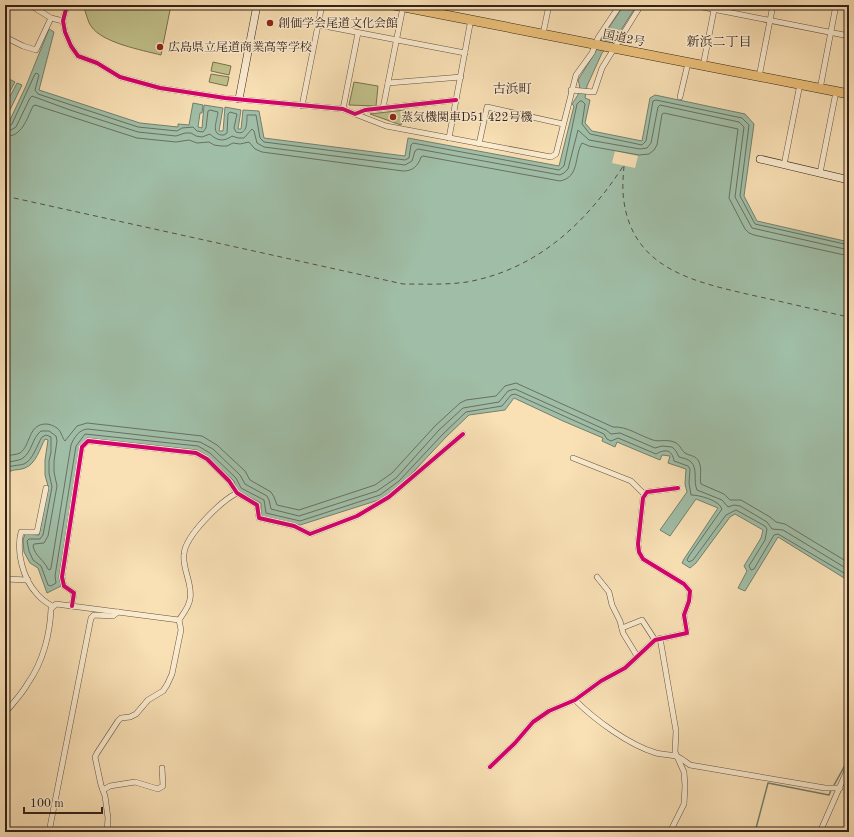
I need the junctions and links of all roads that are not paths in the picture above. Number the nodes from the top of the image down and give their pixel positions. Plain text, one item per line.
1 (30, 5) edge
2 (67, 5) edge
3 (257, 5) edge
4 (322, 5) edge
5 (548, 5) edge
6 (620, 5) edge
7 (641, 5) edge
8 (692, 5) edge
9 (773, 5) edge
10 (836, 5) edge
11 (399, 6) edge
12 (714, 10) junction
13 (51, 18) junction
14 (471, 19) junction
15 (770, 20) junction
16 (63, 21) junction
17 (318, 26) junction
18 (832, 32) junction
19 (358, 33) junction
20 (543, 34) junction
21 (849, 36) edge
22 (5, 37) edge
23 (397, 40) junction
24 (605, 46) junction
25 (465, 53) junction
26 (688, 63) junction
27 (703, 66) junction
28 (460, 77) junction
29 (759, 77) junction
30 (388, 83) junction
31 (800, 84) junction
32 (820, 89) junction
33 (571, 90) junction
34 (836, 92) junction
35 (849, 94) edge
36 (680, 97) dead end
37 (239, 99) junction
38 (456, 100) junction
39 (302, 106) junction
40 (383, 108) junction
41 (343, 109) junction
42 (355, 114) junction
43 (563, 124) junction
44 (450, 138) junction
45 (479, 144) junction
46 (760, 159) dead end
47 (784, 164) junction
48 (820, 173) junction
49 (849, 180) edge
50 (463, 434) dead end
51 (573, 458) dead end
52 (46, 488) dead end
53 (678, 488) dead end
54 (237, 493) junction
55 (645, 495) junction
56 (597, 577) dead end
57 (5, 579) edge
58 (28, 580) junction
59 (52, 606) junction
60 (72, 606) junction
61 (118, 612) junction
62 (179, 620) junction
63 (622, 628) junction
64 (658, 639) junction
65 (637, 656) junction
66 (575, 700) junction
67 (5, 713) edge
68 (677, 756) junction
69 (690, 765) junction
70 (849, 766) edge
71 (490, 767) dead end
72 (162, 768) dead end
73 (684, 772) junction
74 (840, 788) junction
75 (103, 790) junction
76 (49, 832) edge
77 (107, 832) edge
78 (670, 832) edge
79 (820, 832) edge

1 - 13 street
2 - 16 street
3 - 37 street
4 - 17 street
5 - 20 street
6 - 24 street
7 - 24 street
8 - 12 street
9 - 15 street
10 - 18 street
11 - 14 highway, 国道2号
11 - 23 street
12 - 15 street
12 - 27 street
13 - 16 street
13 - 22 street
14 - 20 highway, 国道2号
14 - 25 street
15 - 18 street
15 - 29 street
16 - 37 street
17 - 19 street
17 - 39 street
18 - 21 street
18 - 32 street
19 - 23 street
19 - 41 street
20 - 24 highway, 国道2号
23 - 25 street
23 - 30 street
24 - 26 highway, 国道2号
24 - 33 street
24 - 33 street
25 - 28 street
26 - 27 highway, 国道2号
26 - 36 street
27 - 29 highway, 国道2号
28 - 30 street
28 - 38 street
29 - 31 highway, 国道2号
30 - 40 street
31 - 32 highway, 国道2号
31 - 47 street
32 - 34 highway, 国道2号
33 - 43 street
34 - 35 highway, 国道2号
34 - 48 street
37 - 39 street
38 - 40 street
38 - 44 street
39 - 41 street
40 - 42 street
41 - 42 street
42 - 44 street
43 - 45 street
43 - 45 street
44 - 45 street
46 - 47 street
47 - 48 street
48 - 49 street
50 - 54 street
51 - 55 street
52 - 58 street
53 - 55 street
54 - 60 street
54 - 62 street
55 - 64 street
56 - 63 street
57 - 58 street
58 - 59 street
59 - 60 street
59 - 67 street
60 - 61 street
61 - 62 street
61 - 76 street
62 - 75 street
63 - 64 street
63 - 65 street
64 - 65 street
64 - 68 street
65 - 66 street
66 - 68 street
66 - 71 street
68 - 69 street
68 - 73 street
69 - 73 street
69 - 74 street
70 - 74 street
72 - 75 street
73 - 78 street
74 - 79 street
75 - 77 street

